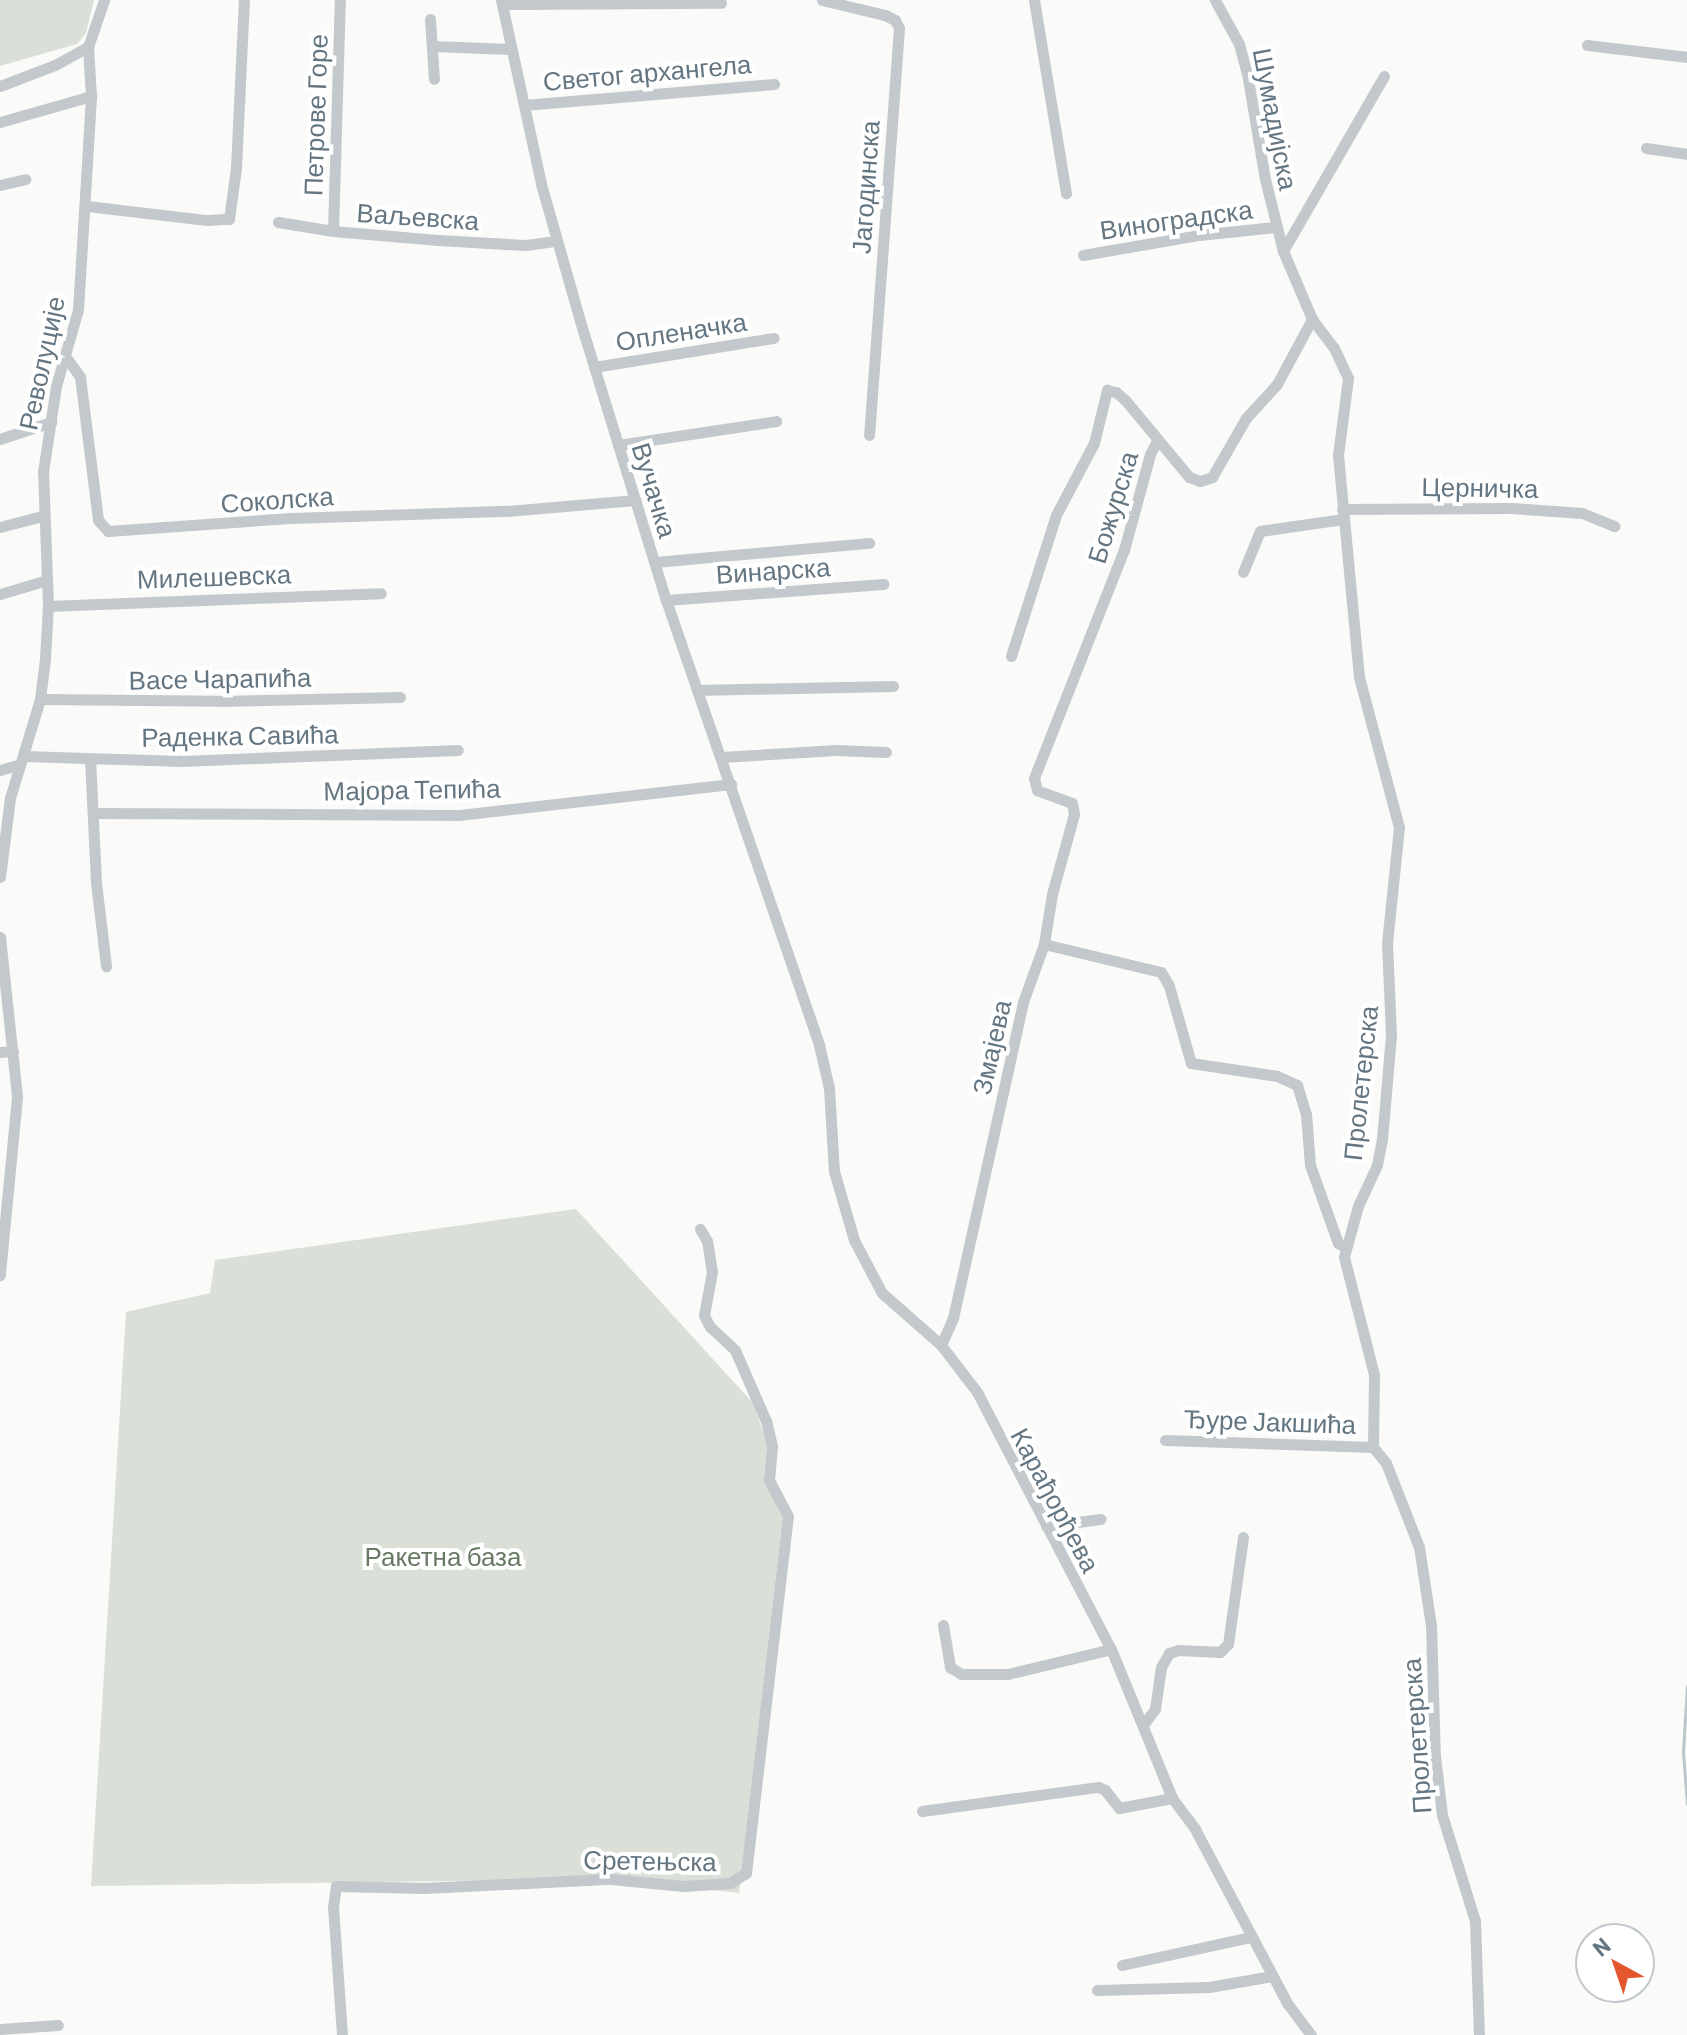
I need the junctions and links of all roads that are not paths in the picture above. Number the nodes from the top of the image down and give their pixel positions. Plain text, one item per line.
1 (104, 0) edge
2 (244, 0) edge
3 (340, 0) edge
4 (822, 0) edge
5 (1034, 0) edge
6 (1215, 0) edge
7 (501, 2) edge
8 (721, 3) dead end
9 (430, 19) dead end
10 (1587, 45) dead end
11 (432, 46) junction
12 (88, 47) junction
13 (511, 49) junction
14 (1687, 57) edge
15 (1384, 76) dead end
16 (434, 79) dead end
17 (774, 84) dead end
18 (0, 86) edge
19 (91, 96) junction
20 (524, 105) junction
21 (0, 122) edge
22 (1646, 148) dead end
23 (1687, 154) edge
24 (25, 179) dead end
25 (0, 185) edge
26 (1066, 193) dead end
27 (87, 206) junction
28 (278, 222) dead end
29 (1275, 227) junction
30 (333, 231) junction
31 (556, 241) junction
32 (1283, 251) junction
33 (1083, 255) dead end
34 (1312, 319) junction
35 (774, 338) dead end
36 (65, 356) junction
37 (594, 367) junction
38 (776, 421) dead end
39 (51, 422) junction
40 (869, 435) dead end
41 (0, 439) edge
42 (1157, 441) junction
43 (618, 445) junction
44 (636, 500) junction
45 (1342, 514) junction
46 (42, 516) junction
47 (1615, 526) dead end
48 (0, 527) edge
49 (869, 543) dead end
50 (655, 562) junction
51 (1243, 572) dead end
52 (47, 580) junction
53 (883, 584) dead end
54 (381, 593) dead end
55 (0, 594) edge
56 (666, 600) junction
57 (48, 606) junction
58 (1011, 656) dead end
59 (893, 686) dead end
60 (697, 690) junction
61 (400, 697) dead end
62 (40, 699) junction
63 (458, 750) dead end
64 (886, 752) dead end
65 (721, 757) junction
66 (90, 759) junction
67 (20, 760) junction
68 (0, 770) edge
69 (731, 784) junction
70 (1033, 785) joint
71 (93, 813) junction
72 (0, 877) edge
73 (0, 937) edge
74 (1044, 944) junction
75 (106, 966) dead end
76 (799, 984) joint
77 (13, 1051) junction
78 (0, 1052) edge
79 (700, 1229) dead end
80 (1345, 1247) junction
81 (0, 1275) edge
82 (941, 1345) junction
83 (1165, 1440) dead end
84 (1373, 1447) junction
85 (1101, 1519) dead end
86 (1046, 1526) junction
87 (1243, 1537) dead end
88 (943, 1625) dead end
89 (1111, 1649) junction
90 (1143, 1725) junction
91 (1172, 1798) junction
92 (922, 1811) dead end
93 (1250, 1937) junction
94 (1122, 1965) dead end
95 (1272, 1976) junction
96 (1097, 1990) dead end
97 (58, 2025) dead end
98 (0, 2029) edge
99 (342, 2035) edge
100 (1311, 2035) edge
101 (1479, 2035) edge

1 - 12 street, Револуције
2 - 27 street
3 - 30 street, Петрове Горе
4 - 40 street, Јагодинска
5 - 26 street
6 - 29 street, Шумадијска
7 - 8 street
7 - 13 street, Вучачка
9 - 11 street
10 - 14 street
11 - 13 street
11 - 16 street
12 - 18 street
12 - 19 street, Револуције
13 - 20 street, Вучачка
15 - 32 street
17 - 20 street, Светог архангела
19 - 21 street
19 - 27 street, Револуције
20 - 31 street, Вучачка
22 - 23 street
24 - 25 street
27 - 36 street, Револуције
28 - 30 street, Ваљевска
29 - 32 street, Шумадијска
29 - 33 street, Виноградска
30 - 31 street, Ваљевска
31 - 37 street, Вучачка
32 - 34 street, Пролетерска
34 - 42 street
34 - 45 street, Пролетерска
35 - 37 street, Опленачка
36 - 39 street, Револуције
36 - 44 street, Соколска
37 - 43 street, Вучачка
38 - 43 street
39 - 41 street
39 - 46 street, Револуције
42 - 58 street, Божурска
42 - 70 street, Божурска
43 - 44 street, Вучачка
44 - 50 street, Вучачка
45 - 47 street, Церничка
45 - 51 street, Церничка
45 - 80 street, Пролетерска
46 - 48 street
46 - 52 street, Револуције
49 - 50 street
50 - 56 street, Вучачка
52 - 55 street
52 - 57 street, Револуције
53 - 56 street, Винарска
54 - 57 street, Милешевска
56 - 60 street, Вучачка
57 - 62 street, Револуције
59 - 60 street
60 - 65 street, Вучачка
61 - 62 street, Васе Чарапића
62 - 67 street, Револуције
63 - 66 street, Раденка Савића
64 - 65 street
65 - 69 street, Вучачка
66 - 67 street, Раденка Савића
66 - 71 street
67 - 68 street, Раденка Савића
67 - 72 street, Револуције
69 - 71 street, Мајора Тепића
69 - 76 street, Вучачка
70 - 74 street, Змајева
71 - 75 street
73 - 77 street
74 - 80 street
74 - 82 street, Змајева
76 - 82 street, Карађорђева
77 - 78 street
77 - 81 street
79 - 99 street, Сретењска
80 - 84 street, Пролетерска
82 - 86 street, Карађорђева
83 - 84 street, Ђуре Јакшића
84 - 101 street, Пролетерска
85 - 86 street
86 - 89 street, Карађорђева
87 - 90 street
88 - 89 street
89 - 90 street, Карађорђева
90 - 91 street, Карађорђева
91 - 92 street
91 - 93 street, Карађорђева
93 - 94 street
93 - 95 street, Карађорђева
95 - 96 street
95 - 100 street, Карађорђева
97 - 98 street

